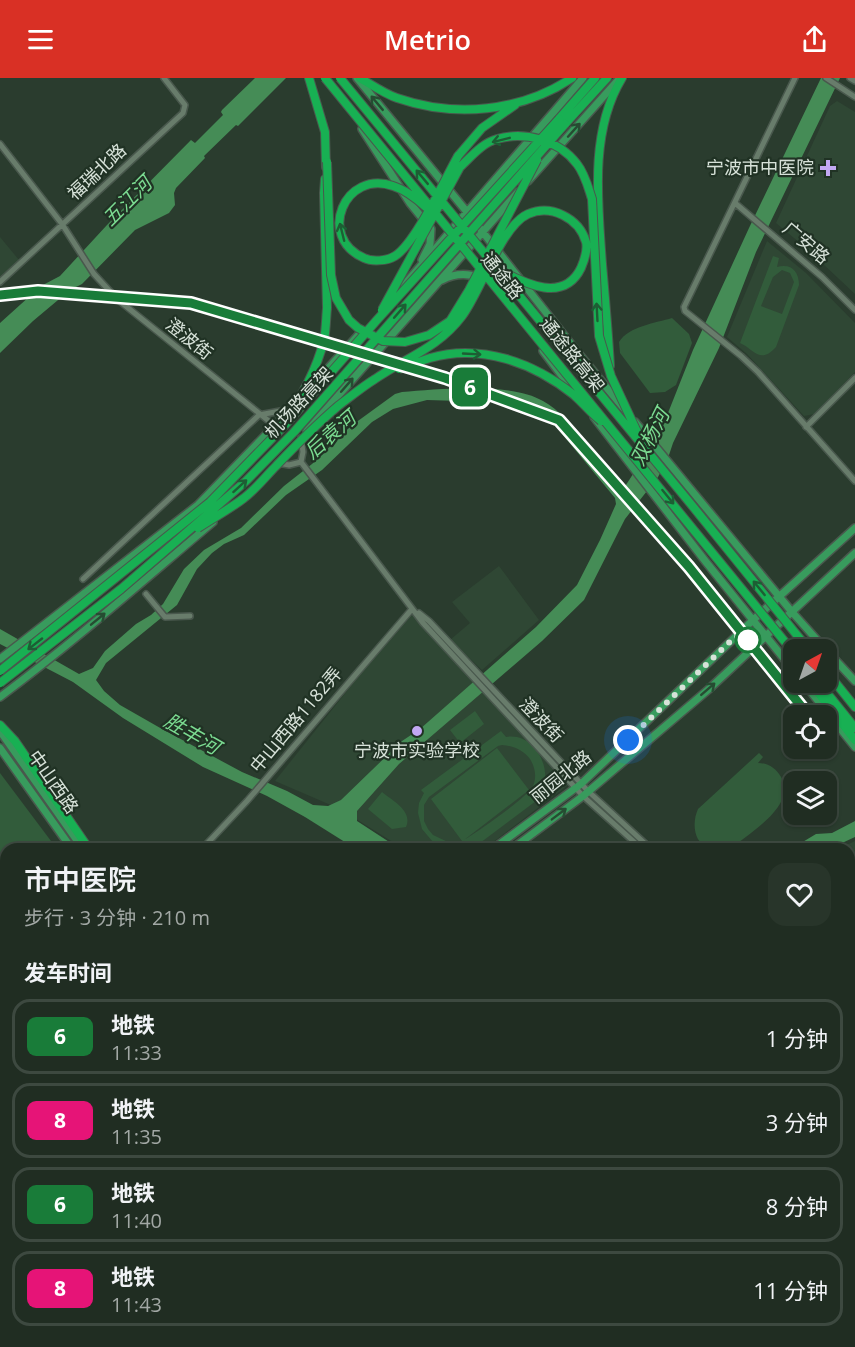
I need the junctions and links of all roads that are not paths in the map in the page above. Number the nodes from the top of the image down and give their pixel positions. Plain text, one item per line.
1 (164, 78) edge
2 (309, 78) edge
3 (324, 78) edge
4 (340, 78) edge
5 (359, 78) edge
6 (572, 78) edge
7 (583, 78) edge
8 (595, 78) edge
9 (607, 78) edge
10 (621, 78) edge
11 (795, 78) edge
12 (826, 78) edge
13 (850, 78) edge
14 (855, 81) edge
15 (855, 97) edge
16 (516, 104) junction
17 (359, 124) junction
18 (0, 144) edge
19 (541, 151) junction
20 (327, 162) junction
21 (735, 203) junction
22 (467, 212) junction
23 (444, 223) junction
24 (62, 224) junction
25 (483, 232) junction
26 (448, 234) junction
27 (464, 252) junction
28 (418, 269) junction
29 (497, 269) junction
30 (485, 280) junction
31 (0, 282) edge
32 (438, 282) junction
33 (855, 310) edge
34 (376, 321) junction
35 (611, 376) junction
36 (375, 378) junction
37 (855, 378) edge
38 (291, 409) junction
39 (259, 415) junction
40 (274, 426) junction
41 (611, 426) junction
42 (806, 427) junction
43 (301, 437) junction
44 (647, 444) junction
45 (252, 459) junction
46 (276, 463) junction
47 (301, 463) junction
48 (855, 482) edge
49 (855, 528) edge
50 (177, 542) junction
51 (855, 553) edge
52 (83, 579) dead end
53 (146, 594) dead end
54 (779, 596) junction
55 (412, 609) junction
56 (792, 612) junction
57 (190, 616) dead end
58 (753, 621) junction
59 (766, 636) junction
60 (800, 639) edge
61 (816, 639) edge
62 (783, 640) edge
63 (783, 657) edge
64 (2, 658) edge
65 (837, 662) edge
66 (0, 671) edge
67 (855, 681) edge
68 (0, 683) edge
69 (837, 685) edge
70 (841, 690) junction
71 (812, 693) edge
72 (819, 693) edge
73 (827, 693) edge
74 (0, 697) edge
75 (855, 701) edge
76 (855, 707) edge
77 (0, 725) edge
78 (855, 728) edge
79 (0, 731) edge
80 (855, 740) edge
81 (855, 747) edge
82 (0, 748) edge
83 (578, 786) junction
84 (585, 794) junction
85 (68, 843) edge
86 (79, 843) edge
87 (85, 843) edge
88 (208, 843) edge
89 (501, 843) edge
90 (520, 843) edge
91 (636, 843) edge
92 (644, 843) edge

1 - 24 street, 福瑞北路
2 - 20 highway
3 - 17 main road, 通途路
3 - 23 highway, 通途路高架, bridge
29 -> 4 highway, 通途路高架, bridge
5 - 16 highway
22 -> 5 main road, 通途路
6 - 16 highway
7 - 22 main road
8 - 34 highway, 机场路高架, bridge
9 - 19 highway, 机场路高架, bridge
25 -> 10 main road
10 - 35 highway, bridge
11 - 21 street
12 - 15 street
13 - 14 street
16 -> 23 highway, bridge
17 - 26 main road, 通途路
17 - 28 main road
18 - 24 street, 澄波街
19 - 20 highway, bridge
50 -> 19 highway, 机场路高架, bridge
20 - 45 highway, bridge
21 - 33 street, 广安路
21 - 42 street
22 - 25 main road, 通途路
22 - 26 main road
23 - 41 highway, 通途路高架, bridge
24 - 31 street, 福瑞北路
24 - 39 street, 澄波街
25 - 27 main road
25 - 44 main road, 通途路
26 - 27 main road, 通途路
26 - 28 main road
27 - 30 main road, 通途路
27 - 32 main road
28 - 38 main road
29 - 36 highway, bridge
29 - 44 highway, 通途路高架, bridge
30 - 32 main road
30 - 58 main road, 通途路
43 -> 32 main road
35 -> 34 highway, bridge
34 - 45 highway, 机场路高架, bridge
35 - 44 highway, bridge
36 -> 41 highway, bridge
36 - 50 highway, bridge
37 - 42 street
38 - 39 street
38 - 40 main road
39 - 40 street, 澄波街
39 - 52 street
40 - 64 main road
41 -> 62 highway, 通途路高架, bridge
42 - 48 street
43 - 46 main road
43 - 47 street
44 - 54 main road, 通途路
60 -> 44 highway, 通途路高架, bridge
45 -> 66 highway, 机场路高架, bridge
46 - 47 street
74 -> 46 main road
47 - 55 street, 澄波街
49 - 54 main road, 丽园北路
50 - 68 highway, 机场路高架, bridge
51 - 56 main road, 丽园北路
53 - 57 street
54 - 56 main road, 通途路
54 - 58 main road, 丽园北路
55 - 83 street, 澄波街
55 - 88 street, 中山西路1182弄
56 - 59 main road, 丽园北路
56 - 61 main road, 通途路
58 - 59 main road, 通途路
58 - 83 main road, 丽园北路
59 - 63 main road, 通途路
84 -> 59 main road, 丽园北路
65 - 67 main road, 通途路
69 - 70 highway
70 - 75 highway
70 - 76 highway
71 - 81 main road
72 - 80 highway
73 - 78 highway
77 - 87 highway
79 - 86 main road, 中山西路
82 - 85 main road, 中山西路
83 - 84 street, 澄波街
83 - 89 main road, 丽园北路
90 -> 84 main road, 丽园北路
84 - 91 street, 澄波街
84 - 92 street, 澄波街

